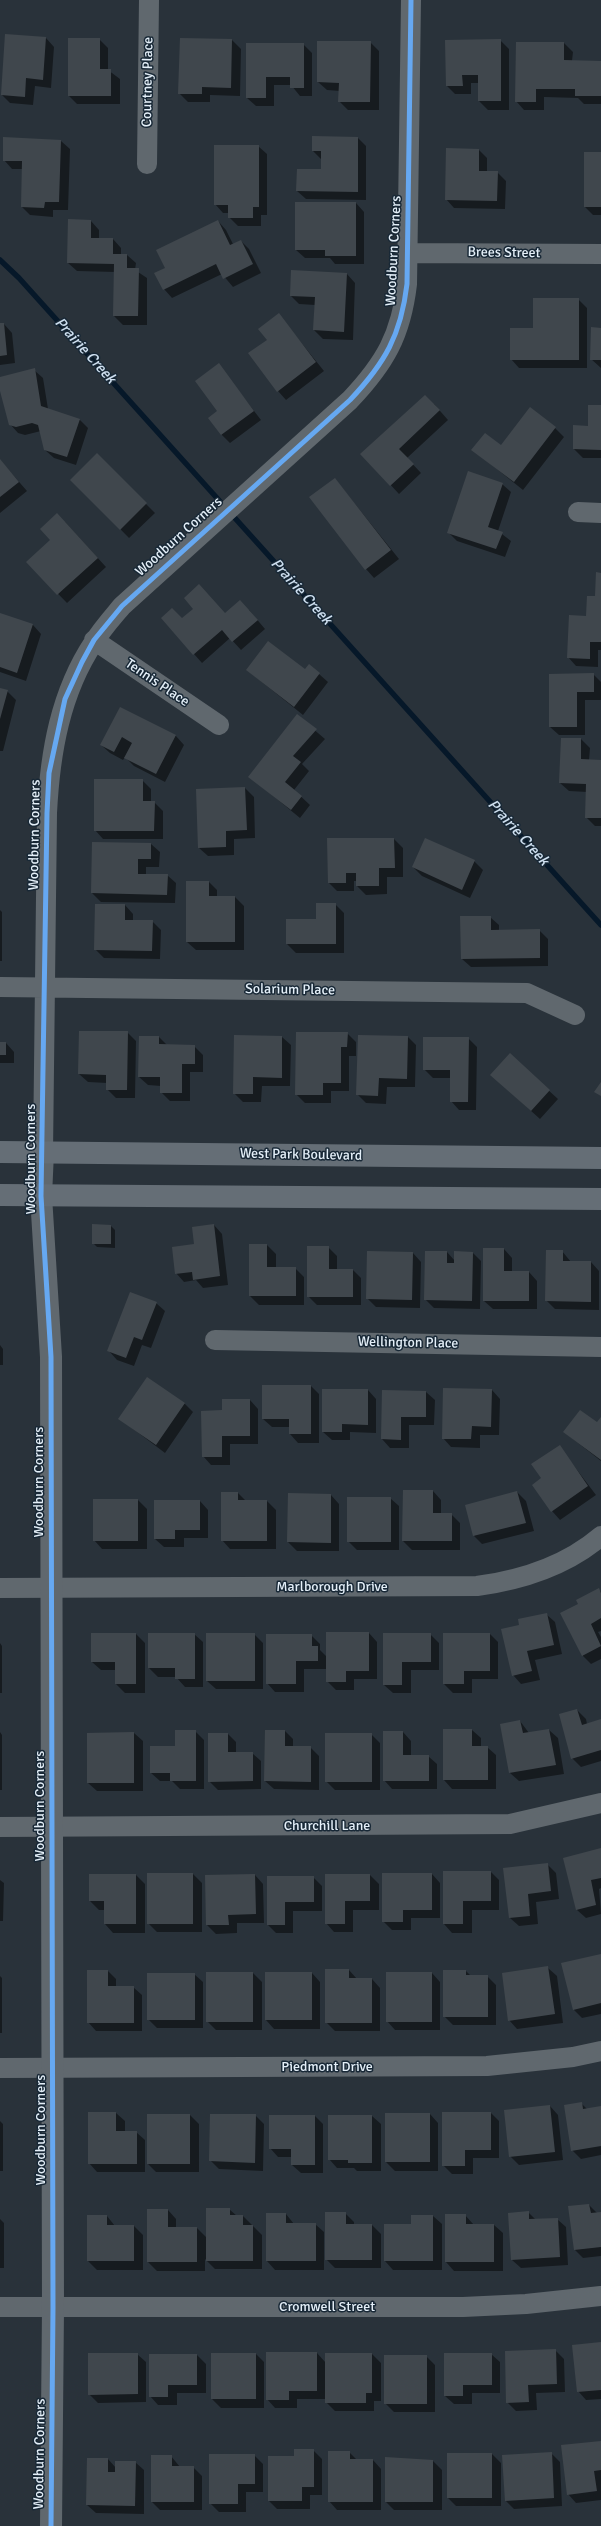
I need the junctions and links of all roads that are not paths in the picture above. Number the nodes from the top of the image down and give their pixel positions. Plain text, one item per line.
1 (149, 0) edge
2 (411, 0) edge
3 (147, 164) dead end
4 (408, 252) junction
5 (601, 254) edge
6 (578, 512) dead end
7 (601, 513) edge
8 (94, 640) junction
9 (219, 725) dead end
10 (0, 987) edge
11 (45, 988) junction
12 (575, 1015) dead end
13 (0, 1152) edge
14 (43, 1152) junction
15 (601, 1158) edge
16 (0, 1195) edge
17 (41, 1196) junction
18 (601, 1199) edge
19 (215, 1340) dead end
20 (601, 1347) edge
21 (601, 1536) edge
22 (0, 1588) edge
23 (51, 1588) junction
24 (601, 1803) edge
25 (0, 1827) edge
26 (52, 1828) junction
27 (601, 2051) edge
28 (52, 2067) junction
29 (0, 2068) edge
30 (601, 2296) edge
31 (0, 2307) edge
32 (53, 2307) junction
33 (51, 2526) edge

1 - 3 street, Courtney Place
2 - 4 street, Woodburn Corners
4 - 5 street, Brees Street
4 - 8 street, Woodburn Corners
6 - 7 street
8 - 9 street, Tennis Place
8 - 11 street, Woodburn Corners
10 - 11 street, Solarium Place
11 - 12 street, Solarium Place
11 - 14 street, Woodburn Corners
13 - 14 main road, West Park Boulevard
14 - 15 main road, West Park Boulevard
14 - 17 street, Woodburn Corners
16 - 17 main road
17 - 18 main road
17 - 23 street, Woodburn Corners
19 - 20 street, Wellington Place
21 - 23 street, Marlborough Drive
22 - 23 street, Marlborough Drive
23 - 26 street, Woodburn Corners
24 - 26 street, Churchill Lane
25 - 26 street, Churchill Lane
26 - 28 street, Woodburn Corners
27 - 28 street, Piedmont Drive
28 - 29 street, Piedmont Drive
28 - 32 street, Woodburn Corners
30 - 32 street, Cromwell Street
31 - 32 street, Cromwell Street
32 - 33 street, Woodburn Corners

